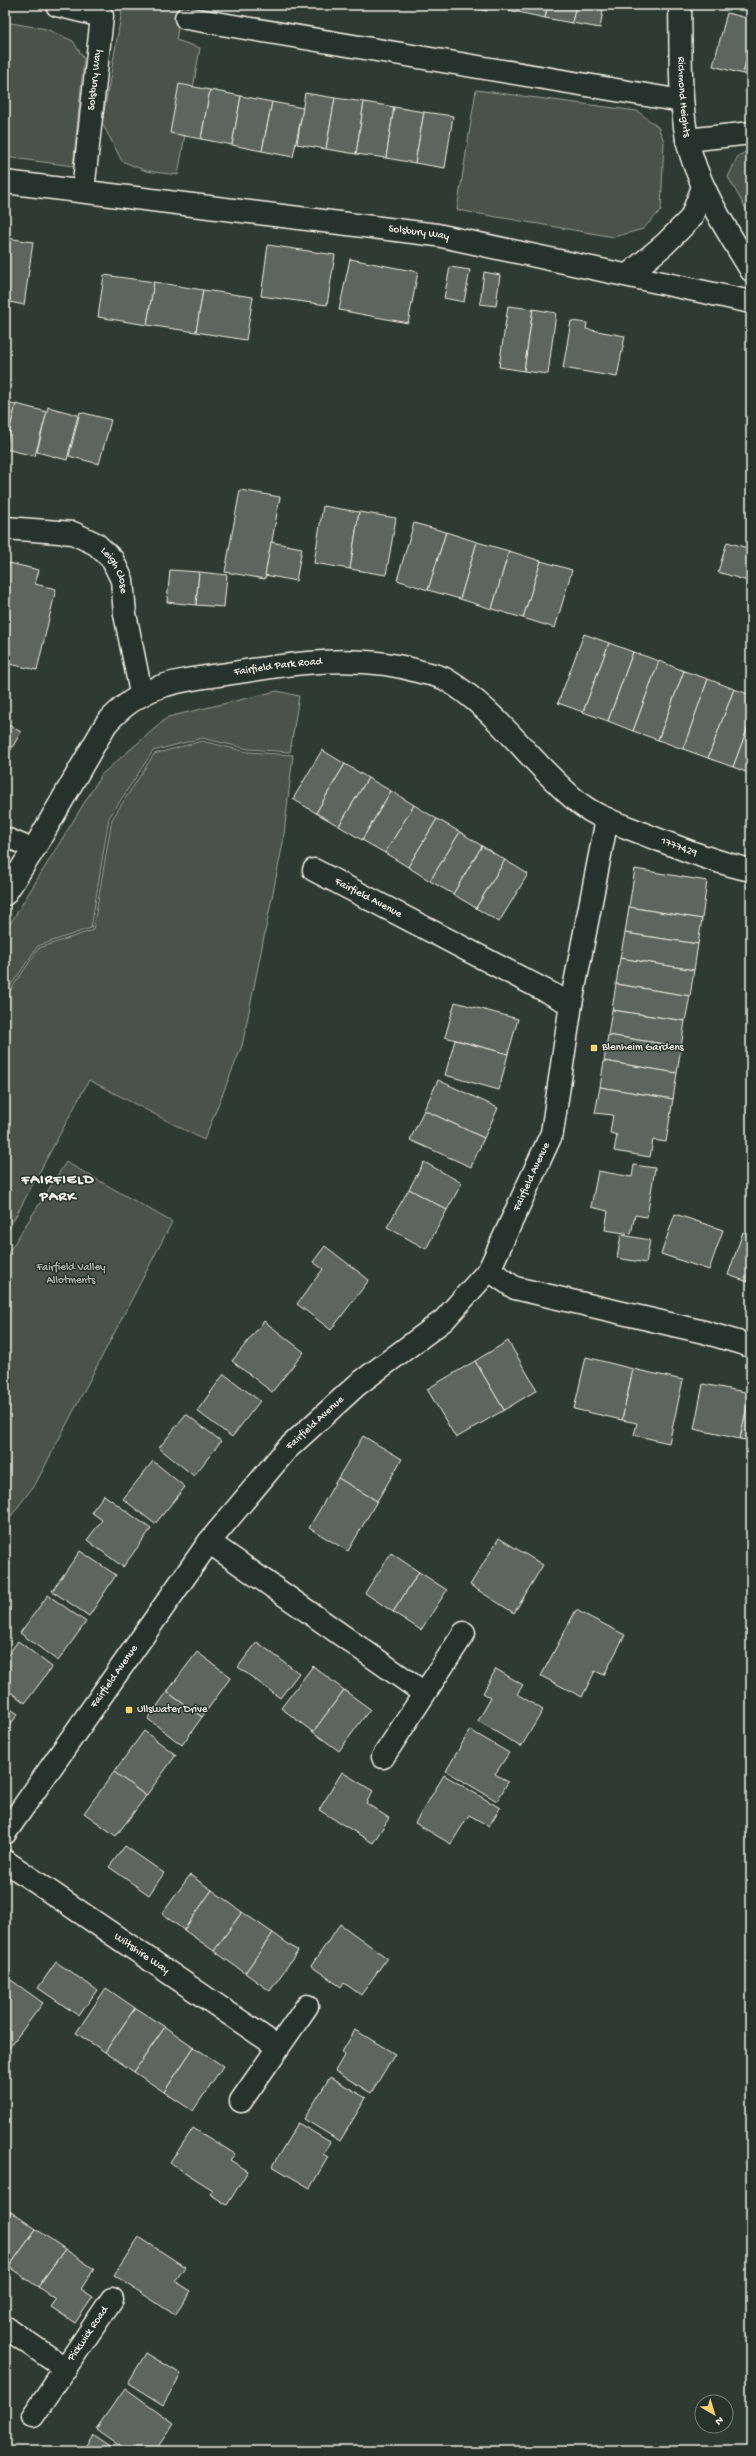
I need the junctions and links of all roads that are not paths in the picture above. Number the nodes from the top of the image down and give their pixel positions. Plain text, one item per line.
1 (56, 5) edge
2 (680, 5) edge
3 (186, 18) dead end
4 (682, 100) junction
5 (751, 133) edge
6 (687, 140) junction
7 (5, 182) edge
8 (704, 187) junction
9 (83, 191) junction
10 (751, 270) edge
11 (628, 275) junction
12 (751, 302) edge
13 (5, 528) edge
14 (141, 693) junction
15 (607, 819) junction
16 (5, 837) edge
17 (34, 849) junction
18 (314, 870) dead end
19 (751, 870) edge
20 (5, 894) edge
21 (571, 1004) junction
22 (489, 1270) junction
23 (751, 1346) edge
24 (209, 1542) junction
25 (464, 1633) dead end
26 (424, 1693) junction
27 (383, 1758) dead end
28 (5, 1833) edge
29 (5, 1861) edge
30 (307, 2006) dead end
31 (278, 2047) junction
32 (240, 2101) dead end
33 (112, 2299) dead end
34 (5, 2327) edge
35 (66, 2369) junction
36 (33, 2416) dead end

1 - 9 street, Solsbury Way
2 - 4 street, Richmond Heights
3 - 4 street
4 - 6 street, Richmond Heights
5 - 6 street
6 - 8 street, Richmond Heights
7 - 9 street, Solsbury Way
8 - 10 street, Richmond Heights
8 - 11 street
9 - 11 street, Solsbury Way
11 - 12 street, Solsbury Way
13 - 14 street, Leigh Close
14 - 15 street, Fairfield Park Road
14 - 17 street, Fairfield Park Road
15 - 19 street, 1777429
15 - 21 street, Fairfield Avenue
16 - 17 lane
17 - 20 street, Fairfield Park Road
18 - 21 street, Fairfield Avenue
21 - 22 street, Fairfield Avenue
22 - 23 street
22 - 24 street, Fairfield Avenue
24 - 26 street
24 - 28 street, Fairfield Avenue
25 - 26 street
26 - 27 street
29 - 31 street, Wiltshire Way
30 - 31 street
31 - 32 street
33 - 35 street, Pickwick Road
34 - 35 street, Pickwick Road
35 - 36 street, Pickwick Road

